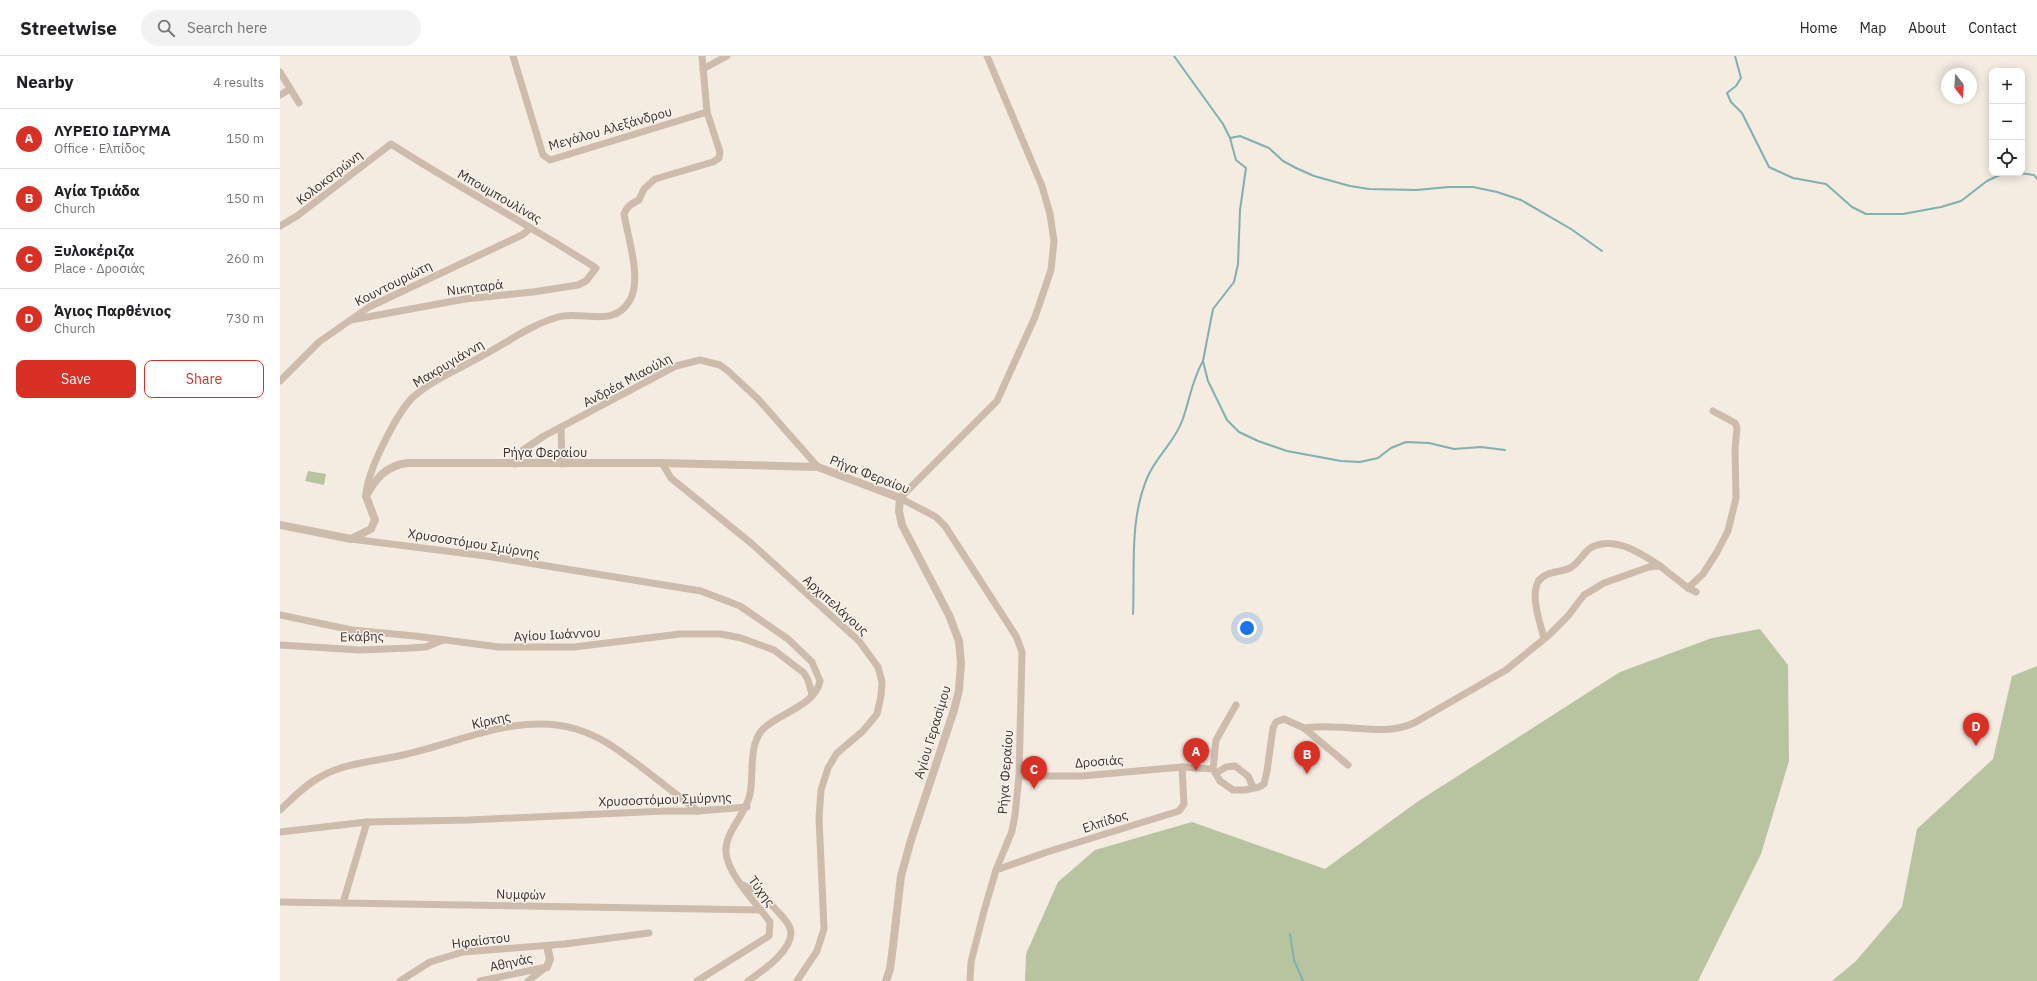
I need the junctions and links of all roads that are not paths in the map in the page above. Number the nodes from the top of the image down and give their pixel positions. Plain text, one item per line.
1 (513, 56) edge
2 (702, 56) edge
3 (727, 56) edge
4 (987, 56) edge
5 (703, 69) junction
6 (280, 72) edge
7 (290, 89) junction
8 (280, 95) edge
9 (298, 103) dead end
10 (707, 112) junction
11 (392, 144) joint
12 (280, 226) edge
13 (531, 228) junction
14 (596, 268) joint
15 (351, 320) junction
16 (280, 382) edge
17 (1713, 411) dead end
18 (561, 427) junction
19 (662, 463) junction
20 (515, 464) junction
21 (562, 464) junction
22 (818, 467) junction
23 (366, 496) junction
24 (900, 498) junction
25 (280, 525) edge
26 (351, 539) junction
27 (1660, 566) junction
28 (1688, 588) junction
29 (1696, 592) dead end
30 (280, 615) edge
31 (1544, 639) junction
32 (443, 640) junction
33 (280, 645) edge
34 (812, 694) junction
35 (1236, 705) dead end
36 (1304, 728) junction
37 (1348, 765) dead end
38 (1182, 766) junction
39 (1214, 771) junction
40 (1018, 776) junction
41 (1253, 787) junction
42 (747, 807) junction
43 (280, 810) edge
44 (698, 811) junction
45 (367, 822) junction
46 (280, 832) edge
47 (996, 870) junction
48 (741, 884) junction
49 (280, 902) edge
50 (343, 903) junction
51 (761, 910) junction
52 (650, 934) dead end
53 (547, 946) junction
54 (547, 967) junction
55 (400, 981) edge
56 (480, 981) edge
57 (528, 981) edge
58 (697, 981) edge
59 (748, 981) edge
60 (796, 981) edge
61 (886, 981) edge
62 (970, 981) edge

1 - 10 street, Μεγάλου Αλεξάνδρου
2 - 5 street
3 - 5 street
4 - 24 street
5 - 10 street
6 - 7 street
7 - 8 street
7 - 9 street
10 - 23 street, Μακρυγιάννη
11 - 12 street, Κολοκοτρώνη
11 - 13 street, Μπουμπουλίνας
13 - 14 street, Μπουμπουλίνας
13 - 15 street, Κουντουριώτη
14 - 15 street, Νικηταρά
15 - 16 street, Κουντουριώτη
17 - 28 street
18 - 20 street, Ανδρέα Μιαούλη
18 - 21 street
18 - 22 street, Ανδρέα Μιαούλη
19 - 21 street, Ρήγα Φεραίου
19 - 22 street, Ρήγα Φεραίου
19 - 60 street, Αρχιπελάγους
20 - 21 street, Ρήγα Φεραίου
20 - 23 street, Ρήγα Φεραίου
22 - 24 street, Ρήγα Φεραίου
23 - 26 street
24 - 40 street, Ρήγα Φεραίου
24 - 61 street, Αγίου Γερασίμου
25 - 26 street, Χρυσοστόμου Σμύρνης
26 - 34 street, Χρυσοστόμου Σμύρνης
27 - 28 street
27 - 31 street
27 - 31 street
28 - 29 street
30 - 32 street, Αγίου Ιωάννου
31 - 36 street
32 - 33 street, Εκάβης
32 - 34 street, Αγίου Ιωάννου
34 - 42 street, Χρυσοστόμου Σμύρνης
35 - 39 street
36 - 37 street
36 - 41 street
38 - 39 street, Δροσιάς
38 - 40 street, Δροσιάς
38 - 47 street, Ελπίδος
39 - 41 street
39 - 41 street
40 - 47 street, Ρήγα Φεραίου
42 - 44 street, Χρυσοστόμου Σμύρνης
42 - 48 street, Τύχης
43 - 44 street, Κίρκης
44 - 45 street, Χρυσοστόμου Σμύρνης
45 - 46 street, Χρυσοστόμου Σμύρνης
45 - 50 street
47 - 62 street, Ρήγα Φεραίου
48 - 51 street, Τύχης
48 - 59 street
49 - 50 street, Νυμφών
50 - 51 street, Νυμφών
51 - 58 street, Τύχης
52 - 53 street, Ηφαίστου
53 - 54 street
53 - 55 street, Ηφαίστου
54 - 56 street, Αθηνάς
54 - 57 street

